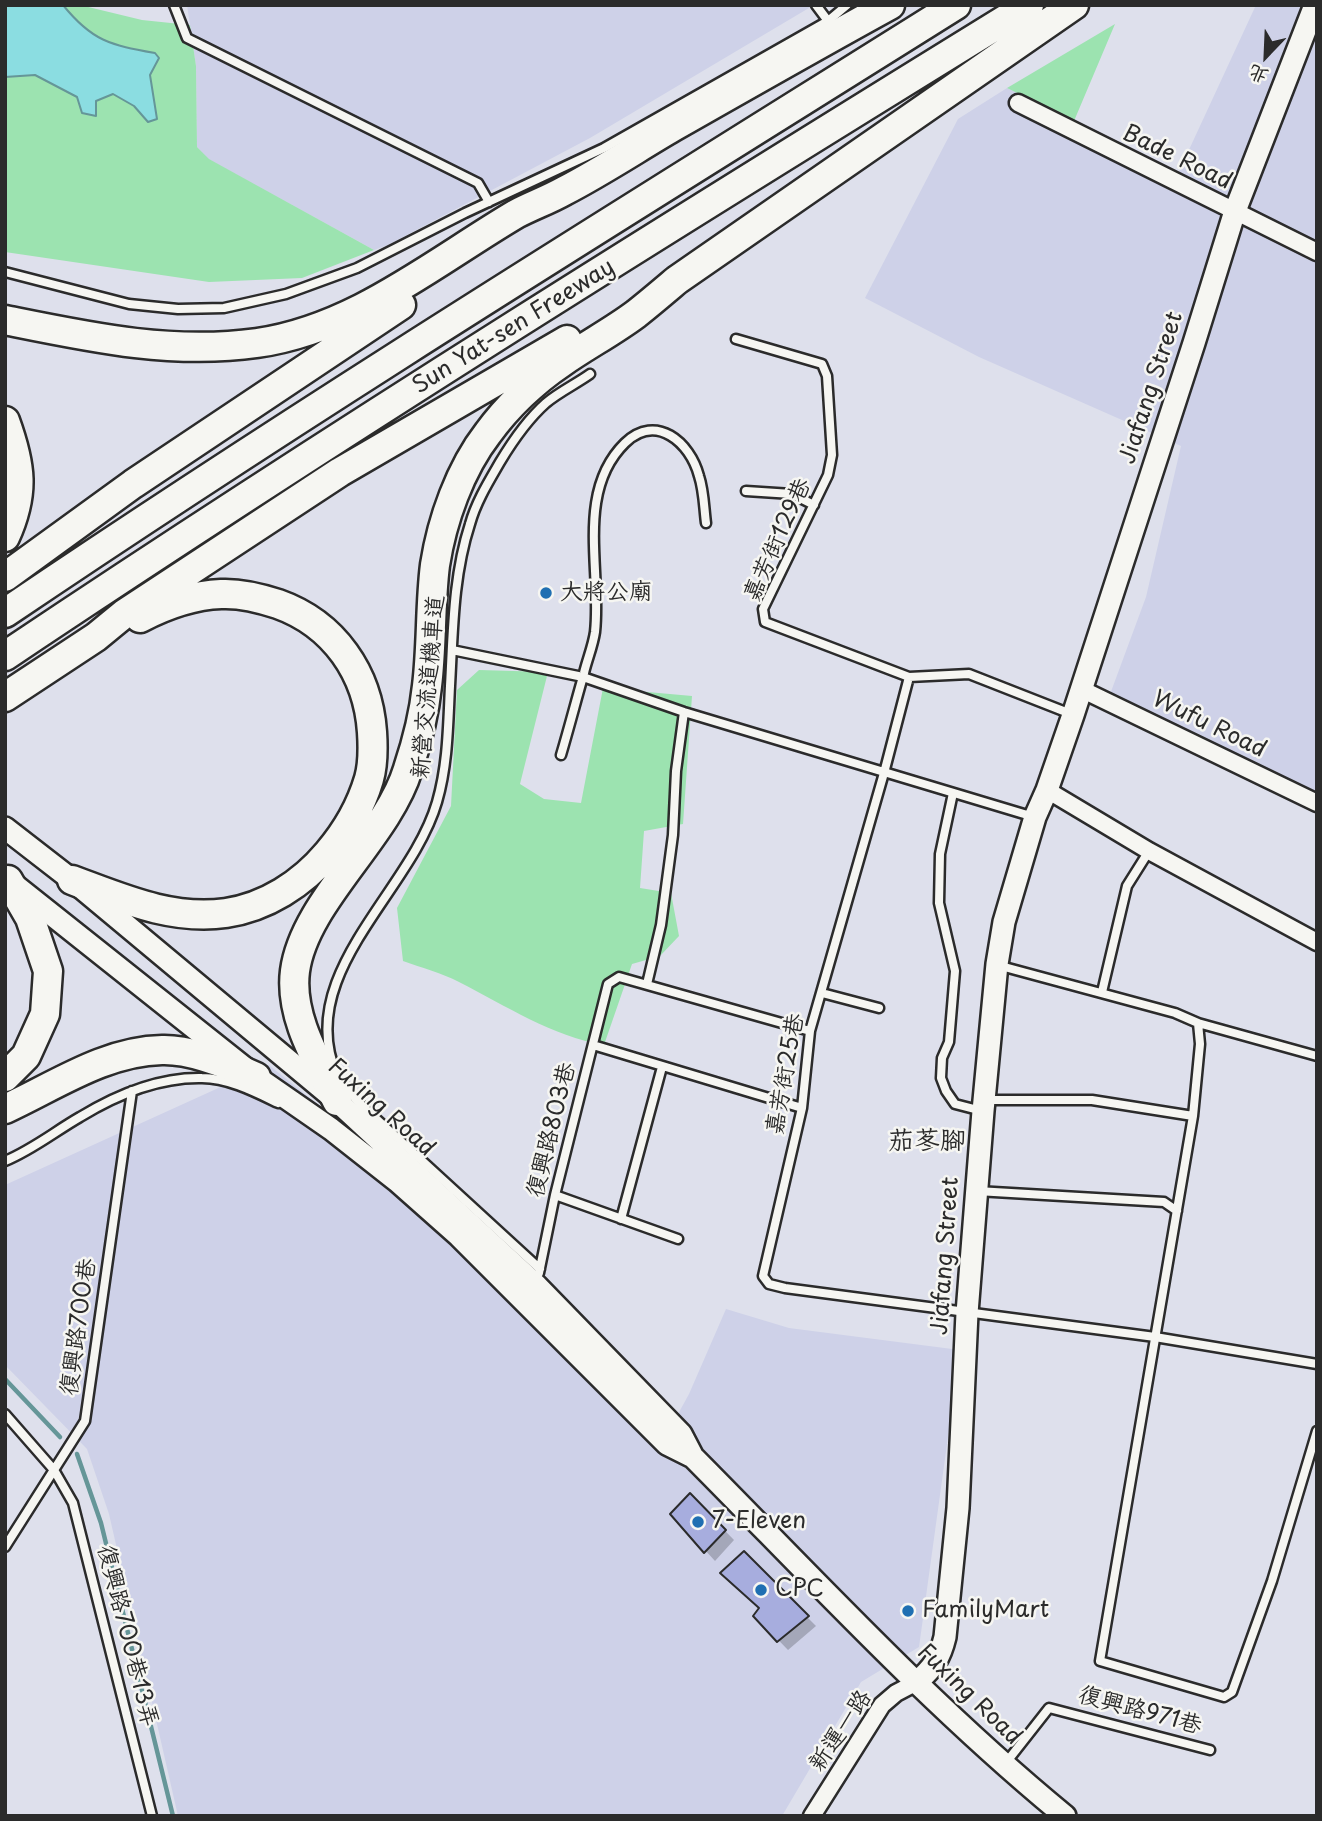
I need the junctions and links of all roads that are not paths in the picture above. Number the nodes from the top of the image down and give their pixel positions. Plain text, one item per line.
1 (174, 5) edge
2 (816, 5) edge
3 (847, 5) edge
4 (890, 5) edge
5 (956, 5) edge
6 (1029, 5) edge
7 (1074, 5) edge
8 (1315, 5) edge
9 (828, 21) junction
10 (1018, 103) dead end
11 (564, 191) junction
12 (489, 202) junction
13 (1235, 212) junction
14 (1317, 253) edge
15 (5, 272) edge
16 (677, 280) junction
17 (5, 320) edge
18 (736, 339) dead end
19 (590, 374) dead end
20 (5, 421) edge
21 (746, 491) dead end
22 (814, 505) junction
23 (706, 523) dead end
24 (5, 537) edge
25 (5, 577) edge
26 (5, 613) edge
27 (96, 637) junction
28 (452, 650) junction
29 (5, 656) edge
30 (583, 677) junction
31 (909, 677) junction
32 (1081, 689) junction
33 (5, 697) edge
34 (684, 712) junction
35 (1073, 715) junction
36 (561, 755) dead end
37 (884, 773) junction
38 (1047, 790) junction
39 (953, 793) junction
40 (1317, 803) edge
41 (1035, 817) junction
42 (5, 828) edge
43 (1149, 851) junction
44 (7, 879) edge
45 (72, 880) junction
46 (1317, 942) edge
47 (997, 964) junction
48 (647, 984) junction
49 (1102, 992) junction
50 (822, 993) junction
51 (879, 1008) dead end
52 (1198, 1023) junction
53 (810, 1031) junction
54 (593, 1045) junction
55 (1317, 1056) edge
56 (662, 1067) junction
57 (5, 1077) edge
58 (256, 1077) junction
59 (132, 1091) junction
60 (337, 1101) junction
61 (984, 1105) junction
62 (803, 1108) junction
63 (5, 1109) edge
64 (1193, 1116) junction
65 (331, 1129) junction
66 (5, 1161) edge
67 (977, 1191) junction
68 (555, 1195) junction
69 (1177, 1211) junction
70 (621, 1219) junction
71 (678, 1239) dead end
72 (538, 1278) junction
73 (967, 1312) junction
74 (1155, 1337) junction
75 (1317, 1364) edge
76 (5, 1414) edge
77 (1317, 1431) edge
78 (693, 1457) junction
79 (54, 1470) junction
80 (5, 1547) edge
81 (917, 1682) junction
82 (1210, 1750) dead end
83 (1004, 1766) junction
84 (152, 1816) edge
85 (812, 1816) edge
86 (1065, 1816) edge

1 - 12 lane
2 - 9 lane
3 - 9 lane
4 - 11 highway
5 - 26 highway, Sun Yat-sen Freeway
6 - 29 highway, Sun Yat-sen Freeway
7 - 16 highway
8 - 13 main road, Jiafang Street
9 - 12 lane
10 - 13 street, Bade Road
11 - 17 highway
11 - 25 highway
12 - 15 lane
13 - 14 street, Bade Road
13 - 32 main road, Jiafang Street
16 - 27 highway
16 - 60 highway
18 - 22 lane, 嘉芳街129巷
19 - 28 lane, 新營交流道機車道
20 - 24 highway
21 - 22 lane
22 - 31 lane, 嘉芳街129巷
23 - 30 lane
27 - 33 highway
27 - 45 highway
28 - 30 lane
28 - 72 lane, 新營交流道機車道
30 - 34 lane
30 - 36 lane
31 - 35 lane, 嘉芳街129巷
31 - 37 lane, 嘉芳街25巷
32 - 35 main road, Jiafang Street
32 - 40 street, Wufu Road
34 - 37 lane
34 - 48 lane
35 - 38 main road, Jiafang Street
37 - 39 lane
37 - 50 lane, 嘉芳街25巷
38 - 41 main road, Jiafang Street
38 - 43 street
39 - 41 lane
39 - 61 lane
41 - 47 main road, Jiafang Street
42 - 45 main road, Fuxing Road
43 - 46 street
43 - 49 lane
44 - 57 highway
44 - 58 main road, Fuxing Road
45 - 60 main road, Fuxing Road
47 - 49 lane
47 - 61 main road, Jiafang Street
48 - 53 lane
48 - 54 lane, 復興路803巷
49 - 52 lane
50 - 51 lane
50 - 53 lane, 嘉芳街25巷
52 - 55 lane
52 - 64 lane
53 - 62 lane, 嘉芳街25巷
54 - 56 lane
54 - 68 lane, 復興路803巷
56 - 62 lane
56 - 70 lane
58 - 63 highway
58 - 65 main road, Fuxing Road
59 - 65 lane
59 - 66 lane
59 - 79 lane, 復興路700巷
60 - 72 main road, Fuxing Road
61 - 64 lane
61 - 67 main road, Jiafang Street
62 - 73 lane, 嘉芳街25巷
64 - 69 lane
65 - 78 main road, Fuxing Road
67 - 69 lane
67 - 73 main road, Jiafang Street
68 - 70 lane
68 - 72 lane, 復興路803巷
69 - 74 lane
70 - 71 lane
72 - 78 main road, Fuxing Road
73 - 74 lane
73 - 81 main road, Jiafang Street
74 - 75 lane
74 - 77 lane
76 - 79 lane, 復興路700巷13弄
78 - 81 main road, Fuxing Road
79 - 80 lane, 復興路700巷
79 - 84 lane, 復興路700巷13弄
81 - 83 main road, Fuxing Road
81 - 85 street, 新運一路
82 - 83 lane, 復興路971巷
83 - 86 main road, Fuxing Road

